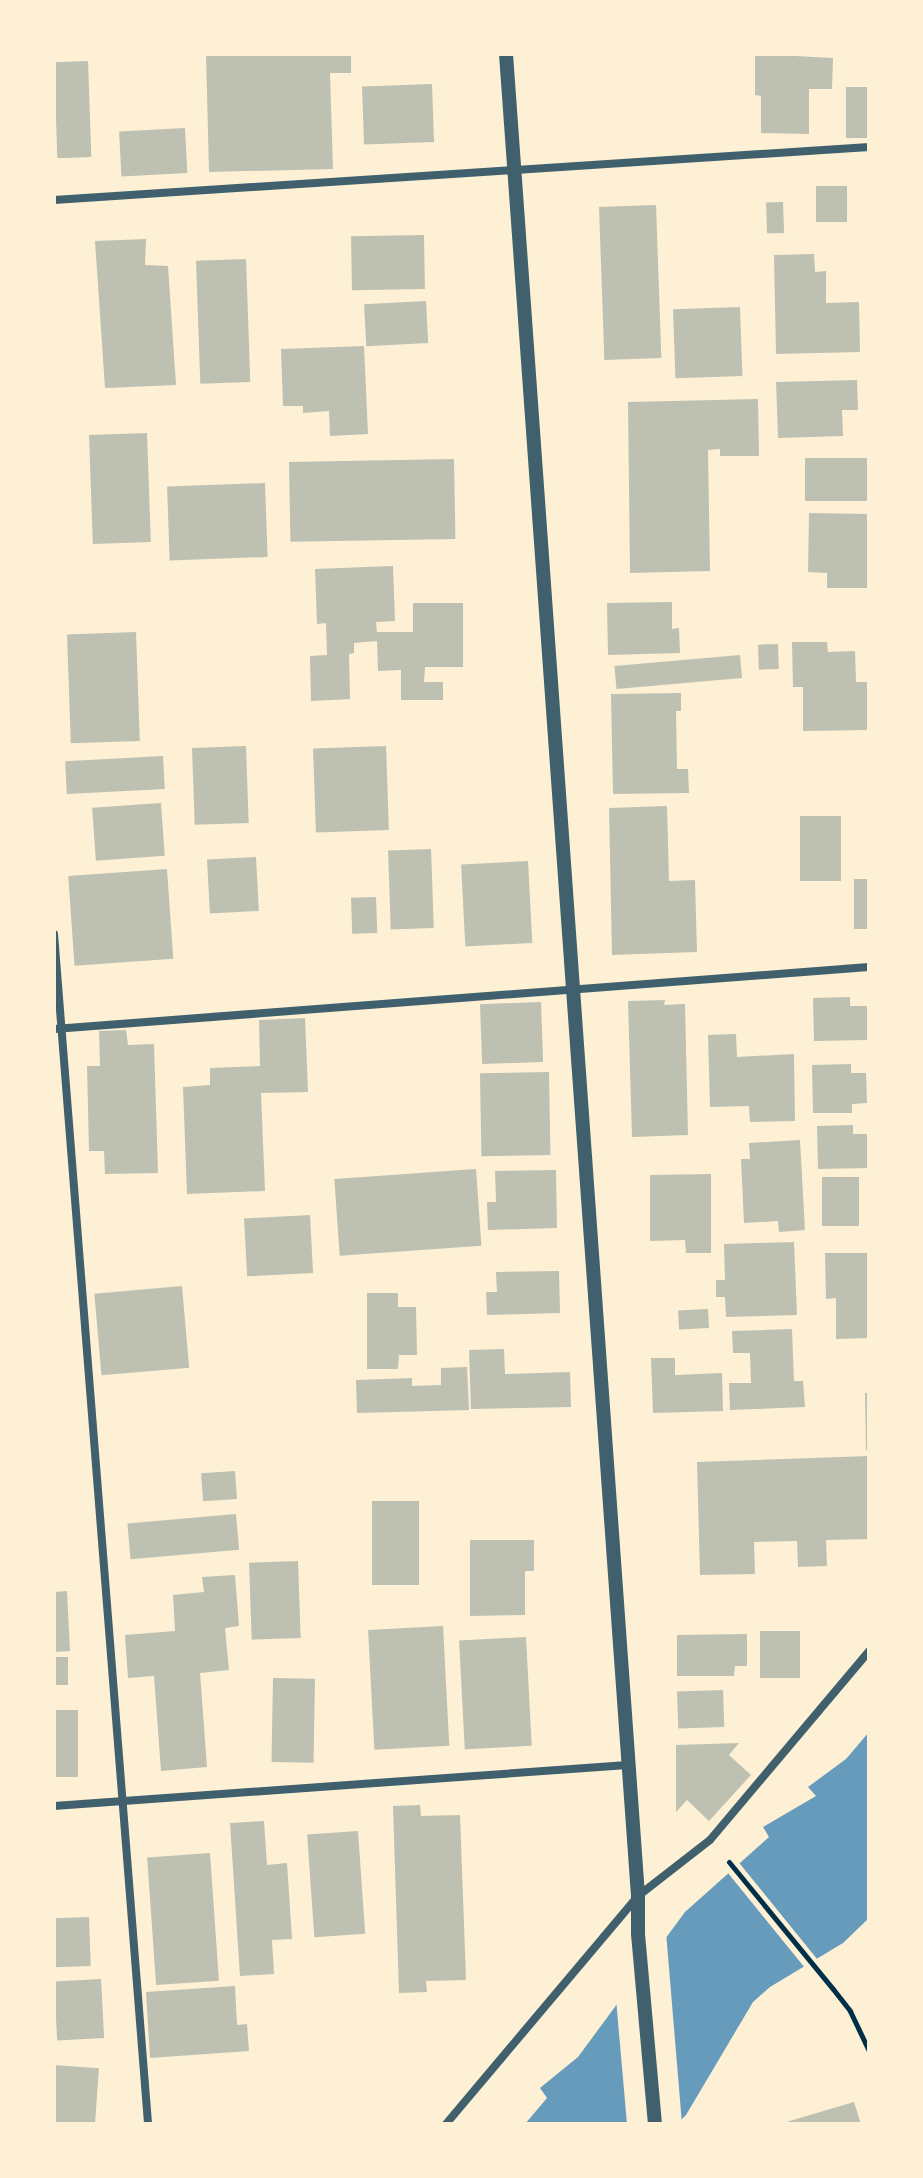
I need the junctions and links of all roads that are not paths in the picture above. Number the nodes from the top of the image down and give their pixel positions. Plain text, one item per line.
1 (506, 54) edge
2 (869, 147) edge
3 (514, 170) junction
4 (54, 200) edge
5 (54, 934) edge
6 (869, 967) edge
7 (573, 992) junction
8 (58, 1028) edge
9 (869, 1651) edge
10 (628, 1765) junction
11 (122, 1801) junction
12 (54, 1806) edge
13 (638, 1896) junction
14 (148, 2124) edge
15 (446, 2124) edge
16 (655, 2124) edge

1 - 3 street
2 - 3 street
3 - 4 street
3 - 7 street
5 - 8 street
6 - 7 street
7 - 8 street
7 - 10 street
8 - 11 street
9 - 13 street
10 - 11 street
10 - 13 street
11 - 12 street
11 - 14 street
13 - 15 street
13 - 16 street

